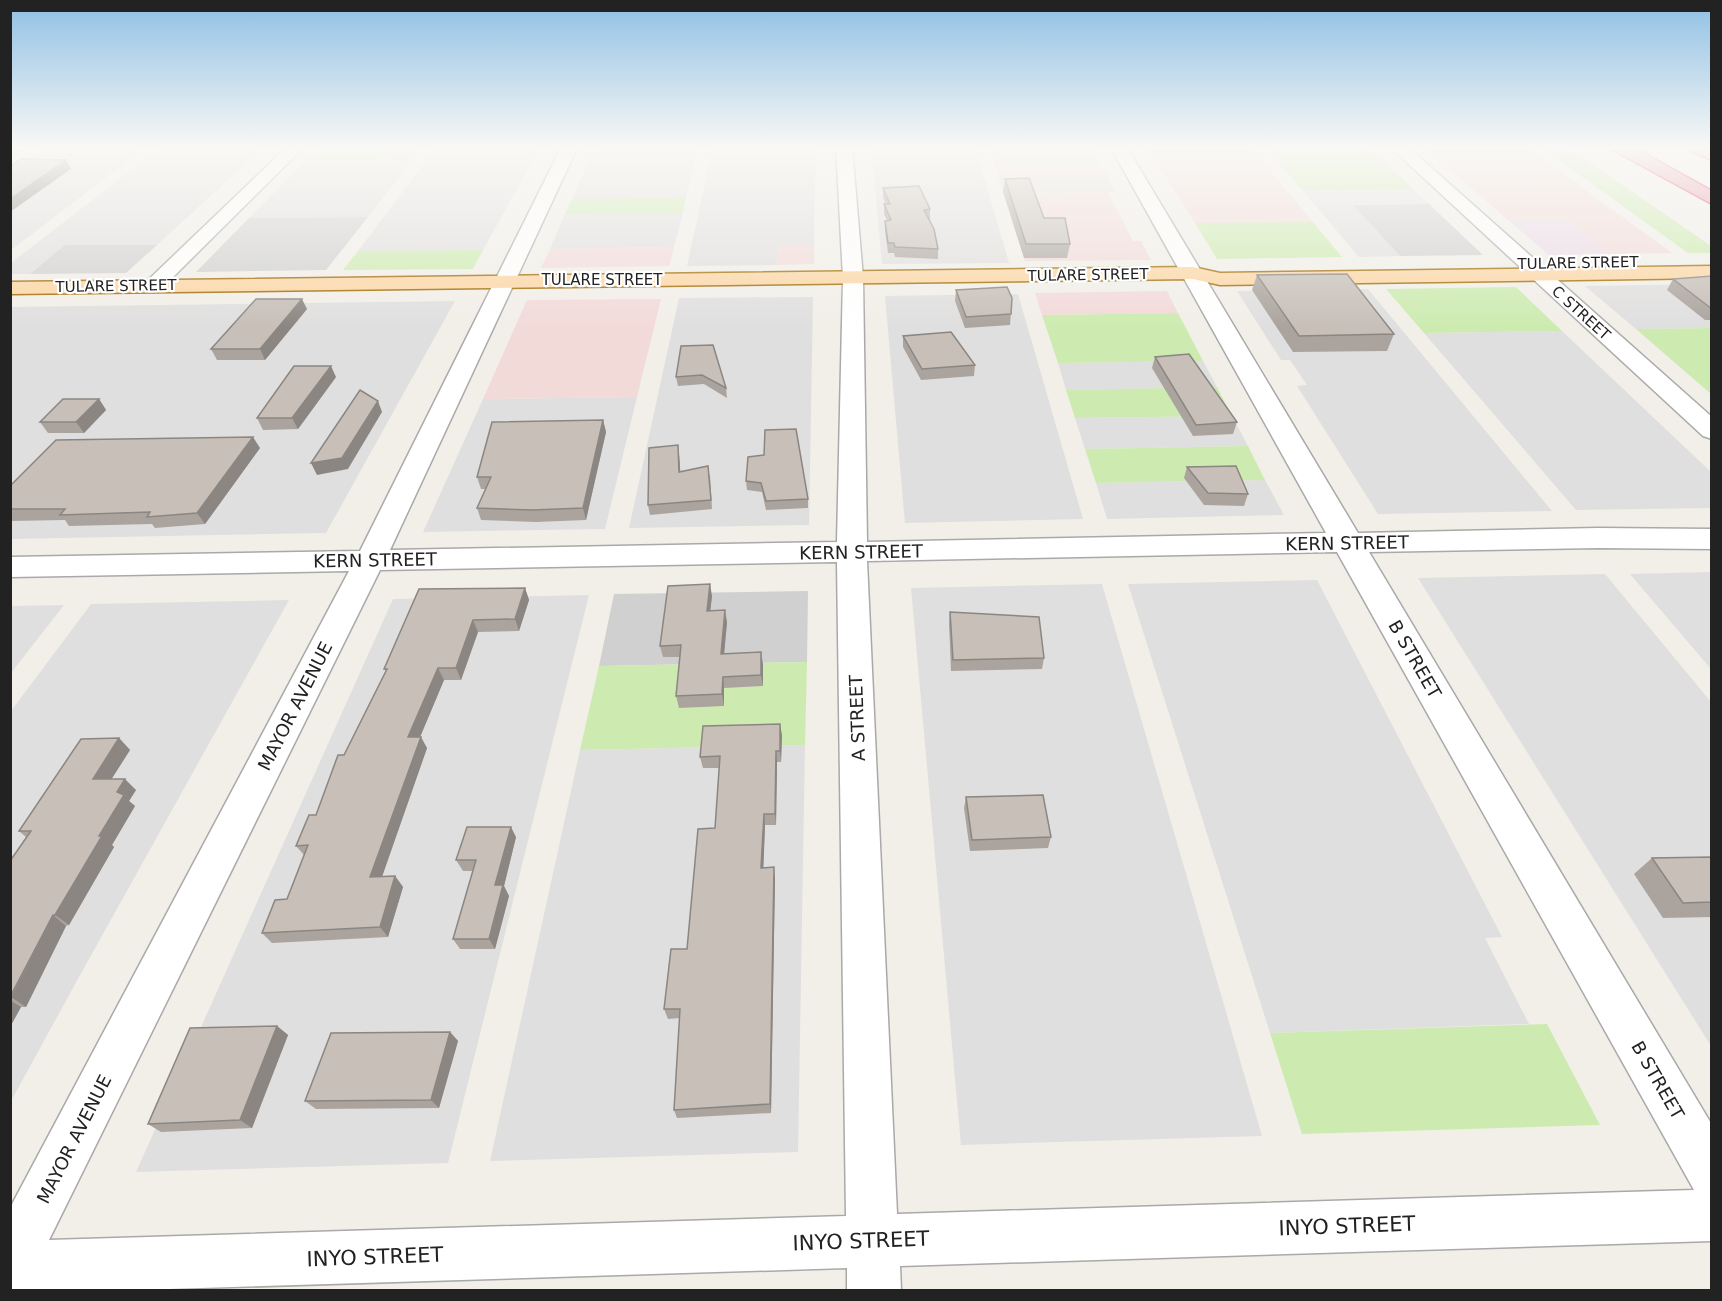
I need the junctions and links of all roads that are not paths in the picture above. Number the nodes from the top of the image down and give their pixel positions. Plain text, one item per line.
1 (235, 207) edge
2 (541, 207) edge
3 (848, 207) edge
4 (1154, 207) edge
5 (1464, 207) edge
6 (1712, 262) edge
7 (1532, 269) junction
8 (1193, 273) junction
9 (1712, 273) edge
10 (853, 278) junction
11 (505, 281) junction
12 (153, 286) junction
13 (10, 288) edge
14 (1712, 431) edge
15 (1712, 539) edge
16 (1348, 543) junction
17 (852, 552) junction
18 (370, 560) junction
19 (10, 567) edge
20 (1712, 1173) edge
21 (1712, 1215) edge
22 (872, 1241) junction
23 (10, 1263) edge
24 (10, 1268) edge
25 (874, 1290) edge

1 - 12 street
2 - 11 street, MAYOR AVENUE
3 - 10 street, A STREET
4 - 8 street, B STREET
5 - 7 street, C STREET
6 - 7 main road, TULARE STREET
7 - 8 main road, TULARE STREET
7 - 9 main road, TULARE STREET
7 - 14 street, C STREET
8 - 10 main road, TULARE STREET
8 - 16 street, B STREET
10 - 11 main road, TULARE STREET
10 - 17 street, A STREET
11 - 12 main road, TULARE STREET
11 - 18 street, MAYOR AVENUE
12 - 13 main road, TULARE STREET
15 - 16 street, KERN STREET
16 - 17 street, KERN STREET
16 - 20 street, B STREET
17 - 18 street, KERN STREET
17 - 22 street, A STREET
18 - 19 street, KERN STREET
18 - 23 street, MAYOR AVENUE
21 - 22 street, INYO STREET
22 - 24 street, INYO STREET
22 - 25 street, A STREET

